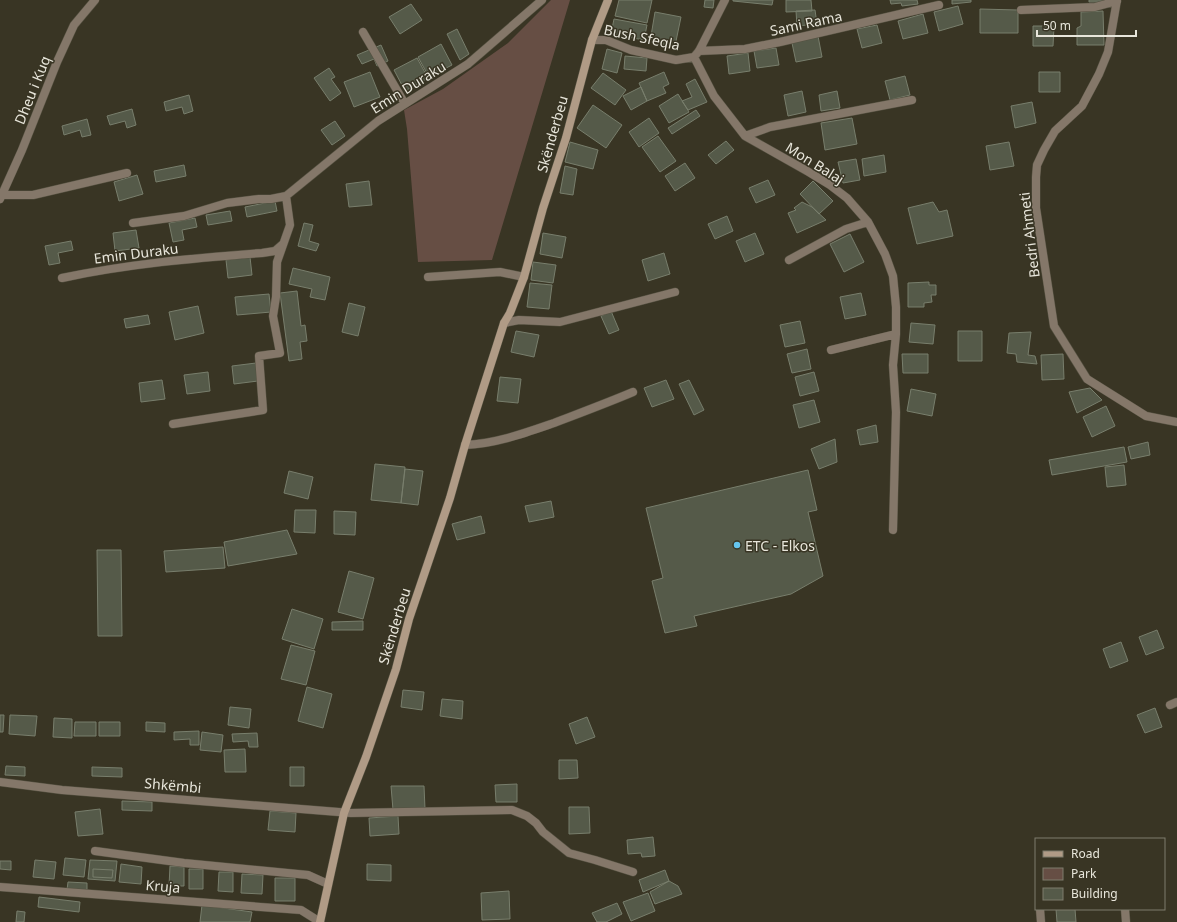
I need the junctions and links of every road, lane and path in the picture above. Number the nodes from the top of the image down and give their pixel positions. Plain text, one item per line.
1 (96, 0) edge
2 (542, 0) edge
3 (608, 0) edge
4 (725, 0) edge
5 (1117, 0) edge
6 (939, 5) dead end
7 (1022, 10) dead end
8 (363, 32) dead end
9 (592, 40) junction
10 (697, 54) junction
11 (912, 100) dead end
12 (405, 104) junction
13 (745, 136) junction
14 (127, 173) dead end
15 (286, 196) junction
16 (1, 197) edge
17 (133, 222) dead end
18 (868, 222) junction
19 (284, 244) junction
20 (788, 260) dead end
21 (428, 277) dead end
22 (524, 277) junction
23 (62, 278) dead end
24 (675, 292) dead end
25 (504, 323) junction
26 (896, 334) junction
27 (831, 350) dead end
28 (633, 392) dead end
29 (1177, 422) edge
30 (173, 424) dead end
31 (465, 445) junction
32 (893, 530) dead end
33 (0, 782) edge
34 (344, 813) junction
35 (95, 851) dead end
36 (633, 872) dead end
37 (328, 884) junction
38 (0, 887) edge
39 (1040, 910) edge
40 (1125, 910) edge
41 (320, 922) edge
42 (1040, 922) edge
43 (1126, 922) edge

1 - 16 street, Dheu i Kuq
2 - 12 street, Emin Duraku
3 - 9 main road, Skënderbeu
4 - 10 street, Bush Sfeqla
5 - 7 street, Bedri Ahmeti
5 - 29 street, Bedri Ahmeti
6 - 10 street, Sami Rama
8 - 12 street
9 - 10 street, Bush Sfeqla
9 - 22 main road, Skënderbeu
10 - 13 street, Mon Balaj
11 - 13 street, Mon Balaj
12 - 15 street, Emin Duraku
13 - 18 street, Mon Balaj
14 - 16 street, Dheu i Kuq
15 - 17 street
15 - 19 street
18 - 20 street
18 - 26 street, Mon Balaj
19 - 23 street, Emin Duraku
19 - 30 street
21 - 22 street
22 - 25 main road, Skënderbeu
24 - 25 street
25 - 31 main road, Skënderbeu
26 - 27 street
26 - 32 street, Mon Balaj
28 - 31 street
31 - 34 main road, Skënderbeu
33 - 34 street, Shkëmbi
34 - 36 street
34 - 37 main road, Skënderbeu
35 - 37 street
37 - 41 main road, Skënderbeu
38 - 41 street, Kruja
39 - 42 street
40 - 43 street

